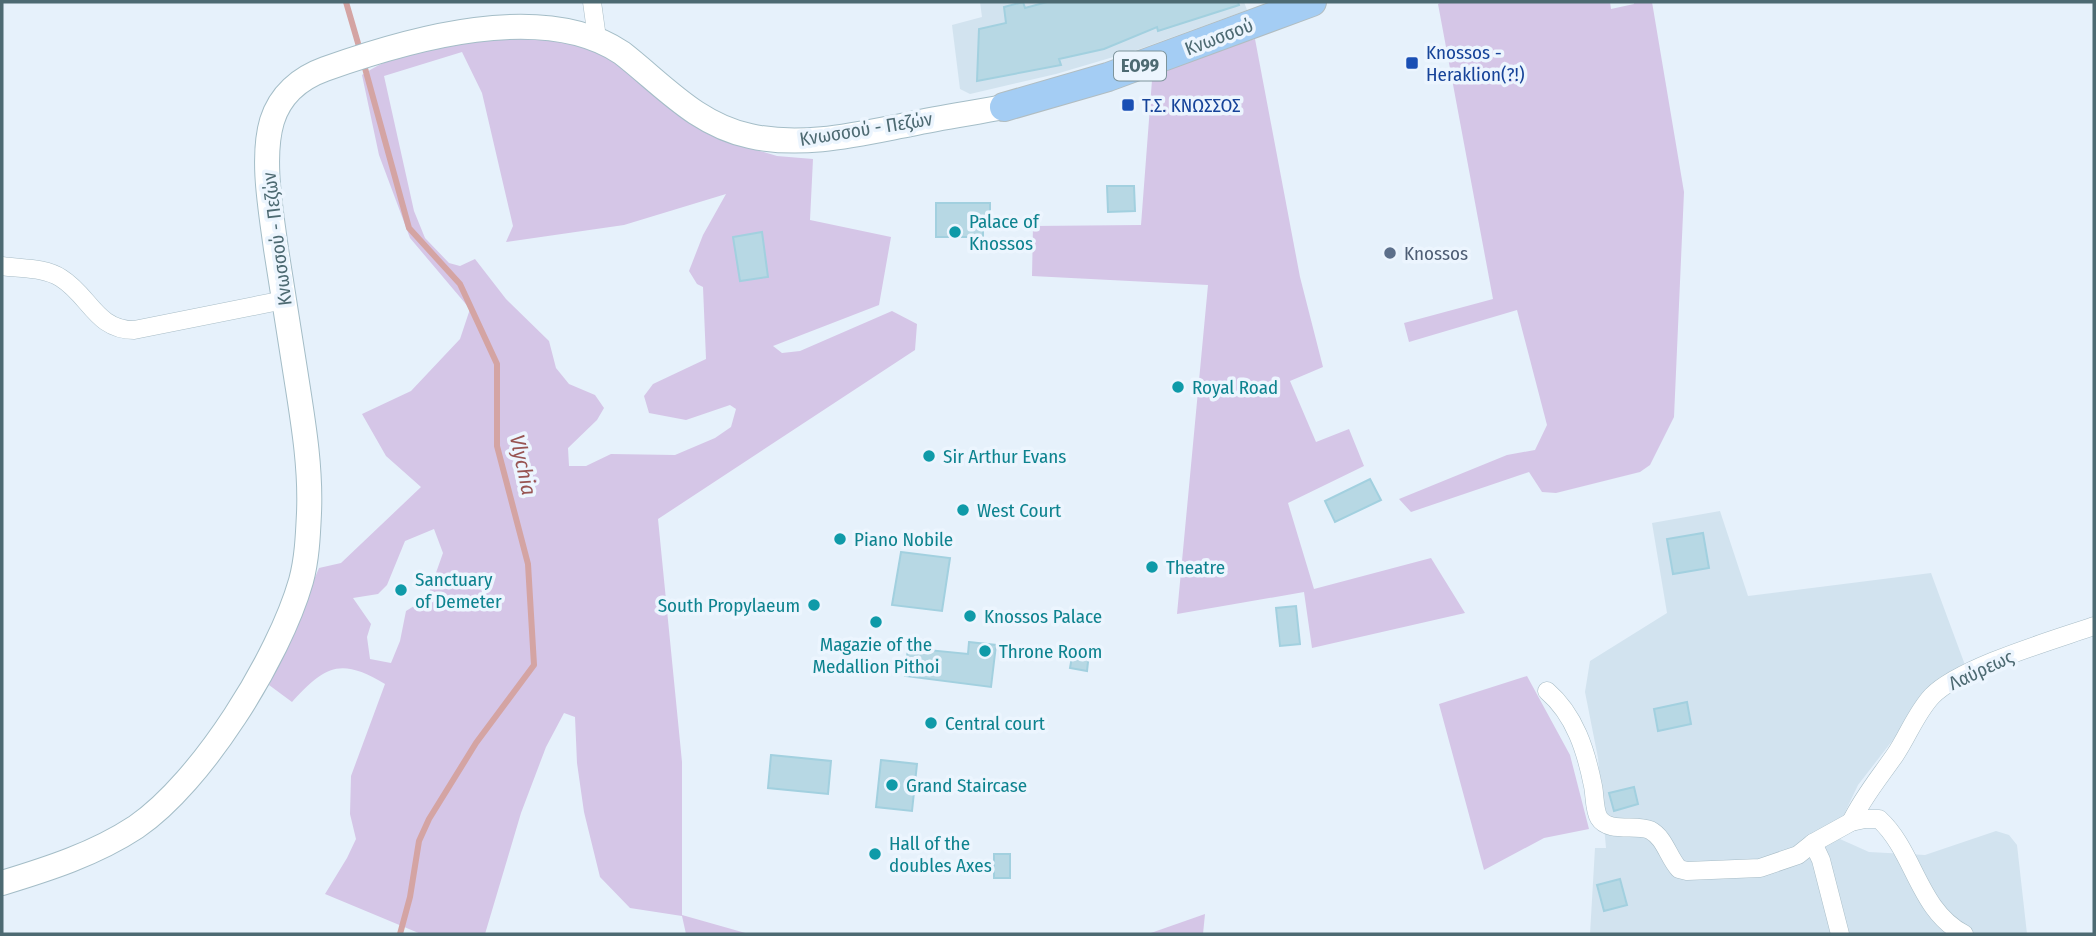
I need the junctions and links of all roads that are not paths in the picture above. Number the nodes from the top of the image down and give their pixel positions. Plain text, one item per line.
1 (592, 2) edge
2 (1312, 2) edge
3 (1254, 13) edge
4 (597, 38) junction
5 (1004, 107) joint
6 (2, 267) edge
7 (284, 300) junction
8 (2094, 626) edge
9 (1547, 691) dead end
10 (1852, 822) junction
11 (1813, 843) junction
12 (2, 883) edge
13 (1840, 934) edge
14 (1964, 934) edge

1 - 4 street
2 - 3 main road, Κνωσσού / ΕΟ99
3 - 5 main road, Κνωσσού / ΕΟ99
4 - 5 main road, Κνωσσού - Πεζών
4 - 7 main road, Κνωσσού - Πεζών
6 - 7 street
7 - 12 main road, Κνωσσού - Πεζών
8 - 10 street, Λαύρεως
9 - 11 street
10 - 11 street
10 - 14 street
11 - 13 street

